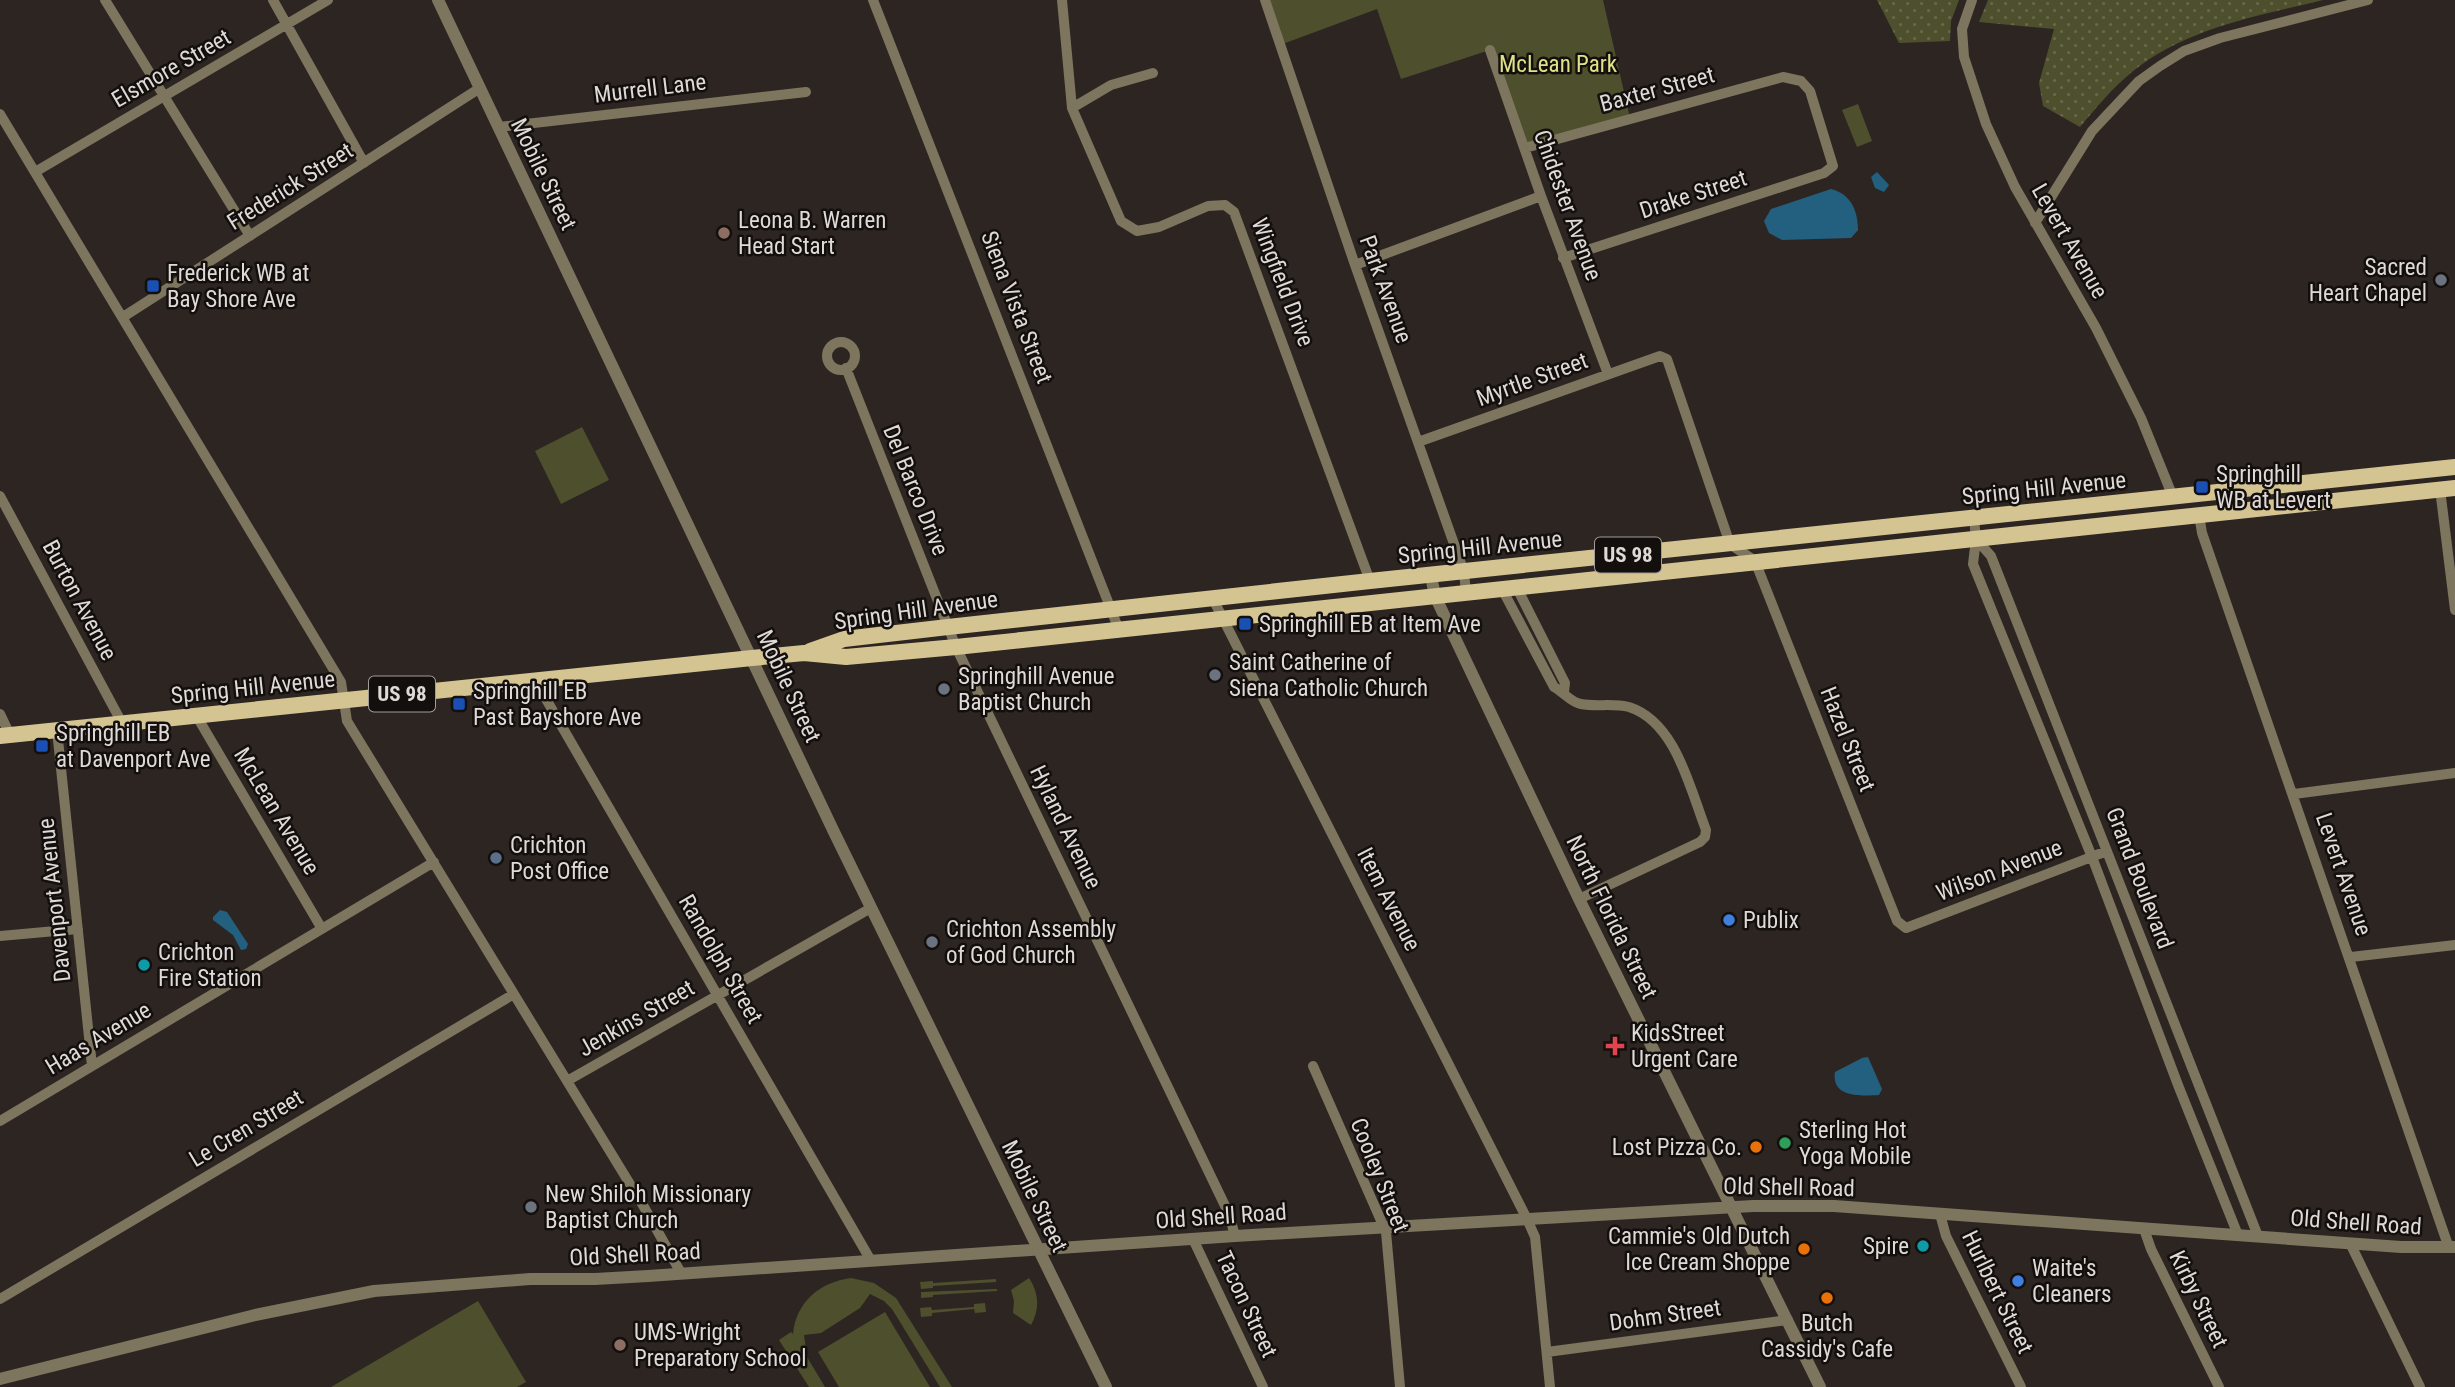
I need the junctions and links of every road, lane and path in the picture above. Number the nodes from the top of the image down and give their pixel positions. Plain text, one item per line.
1 (105, 0) edge
2 (273, 0) edge
3 (328, 0) edge
4 (438, 0) edge
5 (873, 0) edge
6 (1062, 0) edge
7 (1265, 0) edge
8 (1972, 0) edge
9 (2368, 0) edge
10 (287, 25) junction
11 (1490, 50) dead end
12 (1153, 72) dead end
13 (480, 88) junction
14 (806, 92) dead end
15 (164, 97) junction
16 (1072, 108) junction
17 (0, 114) edge
18 (499, 127) junction
19 (1525, 148) junction
20 (365, 163) junction
21 (1833, 166) joint
22 (35, 172) junction
23 (1541, 196) junction
24 (2035, 223) junction
25 (250, 236) junction
26 (1563, 258) junction
27 (1355, 265) junction
28 (122, 317) junction
29 (846, 368) dead end
30 (1608, 374) junction
31 (1418, 442) junction
32 (2455, 467) edge
33 (2448, 488) edge
34 (0, 496) edge
35 (2173, 496) junction
36 (2199, 515) junction
37 (1974, 518) junction
38 (1976, 539) junction
39 (1730, 544) junction
40 (1755, 561) junction
41 (1464, 572) junction
42 (1431, 576) junction
43 (1370, 580) junction
44 (1510, 588) junction
45 (1466, 593) junction
46 (1435, 596) junction
47 (1213, 599) junction
48 (1111, 610) junction
49 (2455, 610) edge
50 (1223, 619) junction
51 (948, 627) junction
52 (1119, 630) junction
53 (956, 646) junction
54 (804, 653) junction
55 (752, 658) junction
56 (535, 680) junction
57 (345, 700) junction
58 (0, 714) edge
59 (196, 715) junction
60 (122, 723) junction
61 (57, 730) junction
62 (5, 736) edge
63 (2455, 774) edge
64 (2294, 794) junction
65 (2107, 851) junction
66 (2092, 857) junction
67 (434, 862) junction
68 (1579, 899) junction
69 (871, 908) junction
70 (1906, 928) joint
71 (78, 929) junction
72 (322, 929) junction
73 (0, 936) edge
74 (2455, 945) edge
75 (2351, 957) junction
76 (514, 994) junction
77 (718, 996) junction
78 (92, 1066) junction
79 (1313, 1066) dead end
80 (568, 1081) junction
81 (0, 1121) edge
82 (1731, 1206) junction
83 (1940, 1214) junction
84 (1527, 1219) junction
85 (1384, 1227) junction
86 (2144, 1229) junction
87 (2238, 1235) junction
88 (1235, 1236) junction
89 (2258, 1236) junction
90 (1192, 1239) junction
91 (2350, 1242) junction
92 (2452, 1248) edge
93 (1038, 1249) junction
94 (870, 1259) junction
95 (681, 1273) junction
96 (0, 1299) edge
97 (1788, 1320) junction
98 (1547, 1352) junction
99 (0, 1379) edge
100 (1106, 1387) edge
101 (1264, 1387) edge
102 (1401, 1387) edge
103 (1550, 1387) edge
104 (1821, 1387) edge
105 (2021, 1387) edge
106 (2219, 1387) edge
107 (2420, 1387) edge

1 - 15 street
2 - 10 street
3 - 10 street, Elsmore Street
4 - 13 street, Mobile Street
5 - 48 street, Siena Vista Street
6 - 16 street, Wingfield Drive
7 - 27 street, Park Avenue
8 - 24 street, Levert Avenue
9 - 24 street
10 - 15 street, Elsmore Street
10 - 20 street
11 - 19 street, Chidester Avenue
12 - 16 street
13 - 18 street, Mobile Street
13 - 20 street, Frederick Street
14 - 18 street, Murrell Lane
15 - 22 street, Elsmore Street
15 - 25 street
16 - 43 street, Wingfield Drive
17 - 22 street
18 - 55 street, Mobile Street
19 - 21 street, Baxter Street
19 - 23 street, Chidester Avenue
20 - 25 street, Frederick Street
21 - 26 street, Drake Street
22 - 28 street
23 - 26 street, Chidester Avenue
23 - 27 street
24 - 35 street, Levert Avenue
25 - 28 street, Frederick Street
26 - 30 street, Chidester Avenue
27 - 31 street, Park Avenue
28 - 57 street
29 - 51 street, Del Barco Drive
30 - 31 street, Myrtle Street
30 - 39 street, Myrtle Street
31 - 41 street, Park Avenue
32 - 35 main road, Spring Hill Avenue / US 98
33 - 36 main road, Spring Hill Avenue / US 98
33 - 49 street
34 - 60 street, Burton Avenue
35 - 37 main road, Spring Hill Avenue / US 98
36 - 38 main road, Spring Hill Avenue / US 98
36 - 64 street, Levert Avenue
37 - 38 street, Grand Boulevard
37 - 39 main road, Spring Hill Avenue / US 98
38 - 40 main road, Spring Hill Avenue / US 98
38 - 65 street, Grand Boulevard
38 - 66 street, Grand Boulevard
39 - 40 street
39 - 41 main road, Spring Hill Avenue / US 98
40 - 44 main road, Spring Hill Avenue / US 98
40 - 70 street, Hazel Street
41 - 42 main road, Spring Hill Avenue / US 98
41 - 45 street, Park Avenue
42 - 43 main road, Spring Hill Avenue / US 98
42 - 46 street, North Florida Street
43 - 47 main road, Spring Hill Avenue / US 98
44 - 45 main road, Spring Hill Avenue / US 98
44 - 68 street
45 - 46 main road, Spring Hill Avenue / US 98
46 - 50 main road, Spring Hill Avenue / US 98
46 - 68 street, North Florida Street
47 - 48 main road, Spring Hill Avenue / US 98
47 - 50 street, Item Avenue
48 - 51 main road, Spring Hill Avenue / US 98
48 - 52 street, Siena Vista Street
50 - 52 main road, Spring Hill Avenue / US 98
50 - 84 street, Item Avenue
51 - 53 street, Hyland Avenue
51 - 54 main road, Spring Hill Avenue / US 98
52 - 53 main road, Spring Hill Avenue / US 98
53 - 54 main road, Spring Hill Avenue / US 98
53 - 88 street, Hyland Avenue
54 - 55 main road, Spring Hill Avenue / US 98
55 - 56 main road, Spring Hill Avenue / US 98
55 - 69 street, Mobile Street
56 - 57 main road, Spring Hill Avenue / US 98
56 - 77 street, Randolph Street
57 - 59 main road, Spring Hill Avenue / US 98
57 - 67 street
58 - 62 street
59 - 60 main road, Spring Hill Avenue / US 98
59 - 72 street, McLean Avenue
60 - 61 main road, Spring Hill Avenue / US 98
61 - 62 main road, Spring Hill Avenue / US 98
61 - 71 street, Davenport Avenue
63 - 64 street
64 - 75 street, Levert Avenue
65 - 66 street, Wilson Avenue
65 - 89 street, Grand Boulevard
66 - 70 street, Wilson Avenue
66 - 87 street, Grand Boulevard
67 - 72 street, Haas Avenue
67 - 76 street
68 - 82 street, North Florida Street
69 - 77 street, Jenkins Street
69 - 93 street, Mobile Street
71 - 73 street
71 - 78 street, Davenport Avenue
72 - 78 street, Haas Avenue
74 - 75 street
75 - 92 street, Levert Avenue
76 - 80 street
76 - 96 street, Le Cren Street
77 - 80 street, Jenkins Street
77 - 94 street, Randolph Street
78 - 81 street, Haas Avenue
79 - 85 street, Cooley Street
80 - 95 street
82 - 83 street, Old Shell Road
82 - 84 street, Old Shell Road
82 - 97 street, North Florida Street
83 - 86 street, Old Shell Road
83 - 105 street, Hurlbert Street
84 - 85 street, Old Shell Road
84 - 98 street, Item Avenue
85 - 88 street, Old Shell Road
85 - 102 street, Cooley Street
86 - 87 street, Old Shell Road
86 - 106 street, Kirby Street
87 - 89 street, Old Shell Road
88 - 90 street, Old Shell Road
89 - 91 street, Old Shell Road
90 - 93 street, Old Shell Road
90 - 101 street, Tacon Street
91 - 92 street, Old Shell Road
91 - 107 street
93 - 94 street, Old Shell Road
93 - 100 street, Mobile Street
94 - 95 street, Old Shell Road
95 - 99 street, Old Shell Road
97 - 98 street, Dohm Street
97 - 104 street, North Florida Street
98 - 103 street, Item Avenue

